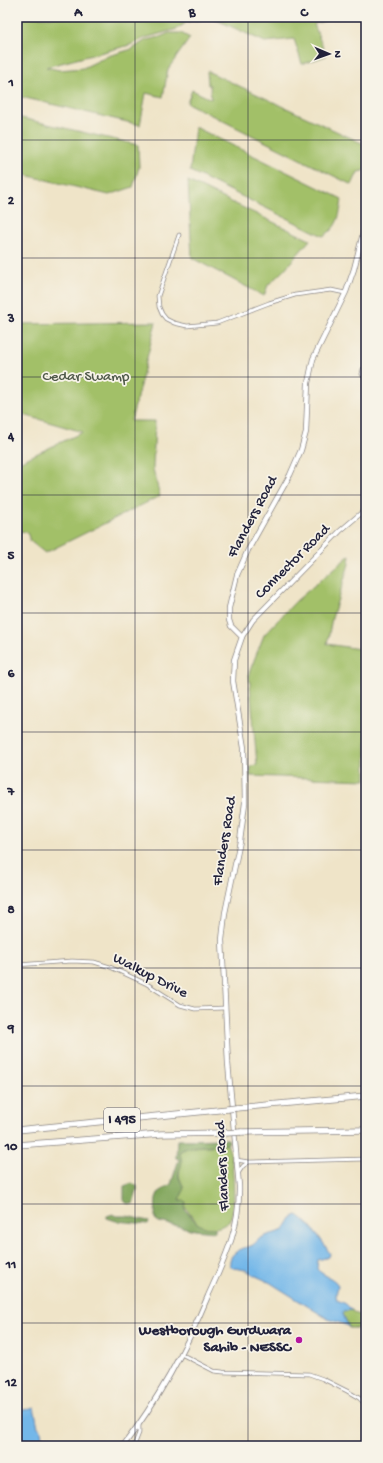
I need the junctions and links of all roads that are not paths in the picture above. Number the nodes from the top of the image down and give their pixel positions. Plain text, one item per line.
1 (366, 222) edge
2 (179, 235) dead end
3 (345, 293) junction
4 (366, 367) edge
5 (366, 380) edge
6 (366, 509) edge
7 (242, 637) junction
8 (17, 965) edge
9 (225, 1008) junction
10 (366, 1096) edge
11 (17, 1130) edge
12 (366, 1130) edge
13 (17, 1145) edge
14 (366, 1159) edge
15 (236, 1160) junction
16 (249, 1162) junction
17 (238, 1175) junction
18 (181, 1354) junction
19 (366, 1405) edge
20 (139, 1426) junction
21 (123, 1446) edge
22 (134, 1446) edge

1 - 3 main road, Flanders Road
2 - 3 street
3 - 7 main road, Flanders Road
4 - 5 street
6 - 7 street, Connector Road
7 - 9 main road, Flanders Road
8 - 9 street, Walkup Drive
9 - 15 main road, Flanders Road
10 - 11 highway, I 495, bridge
12 - 13 highway, I 495, bridge
14 - 16 street
15 - 16 street
15 - 17 main road, Flanders Road
16 - 17 street
17 - 18 main road, Flanders Road
18 - 19 street
18 - 20 main road, Flanders Road
20 - 21 main road, Flanders Road
20 - 22 street

